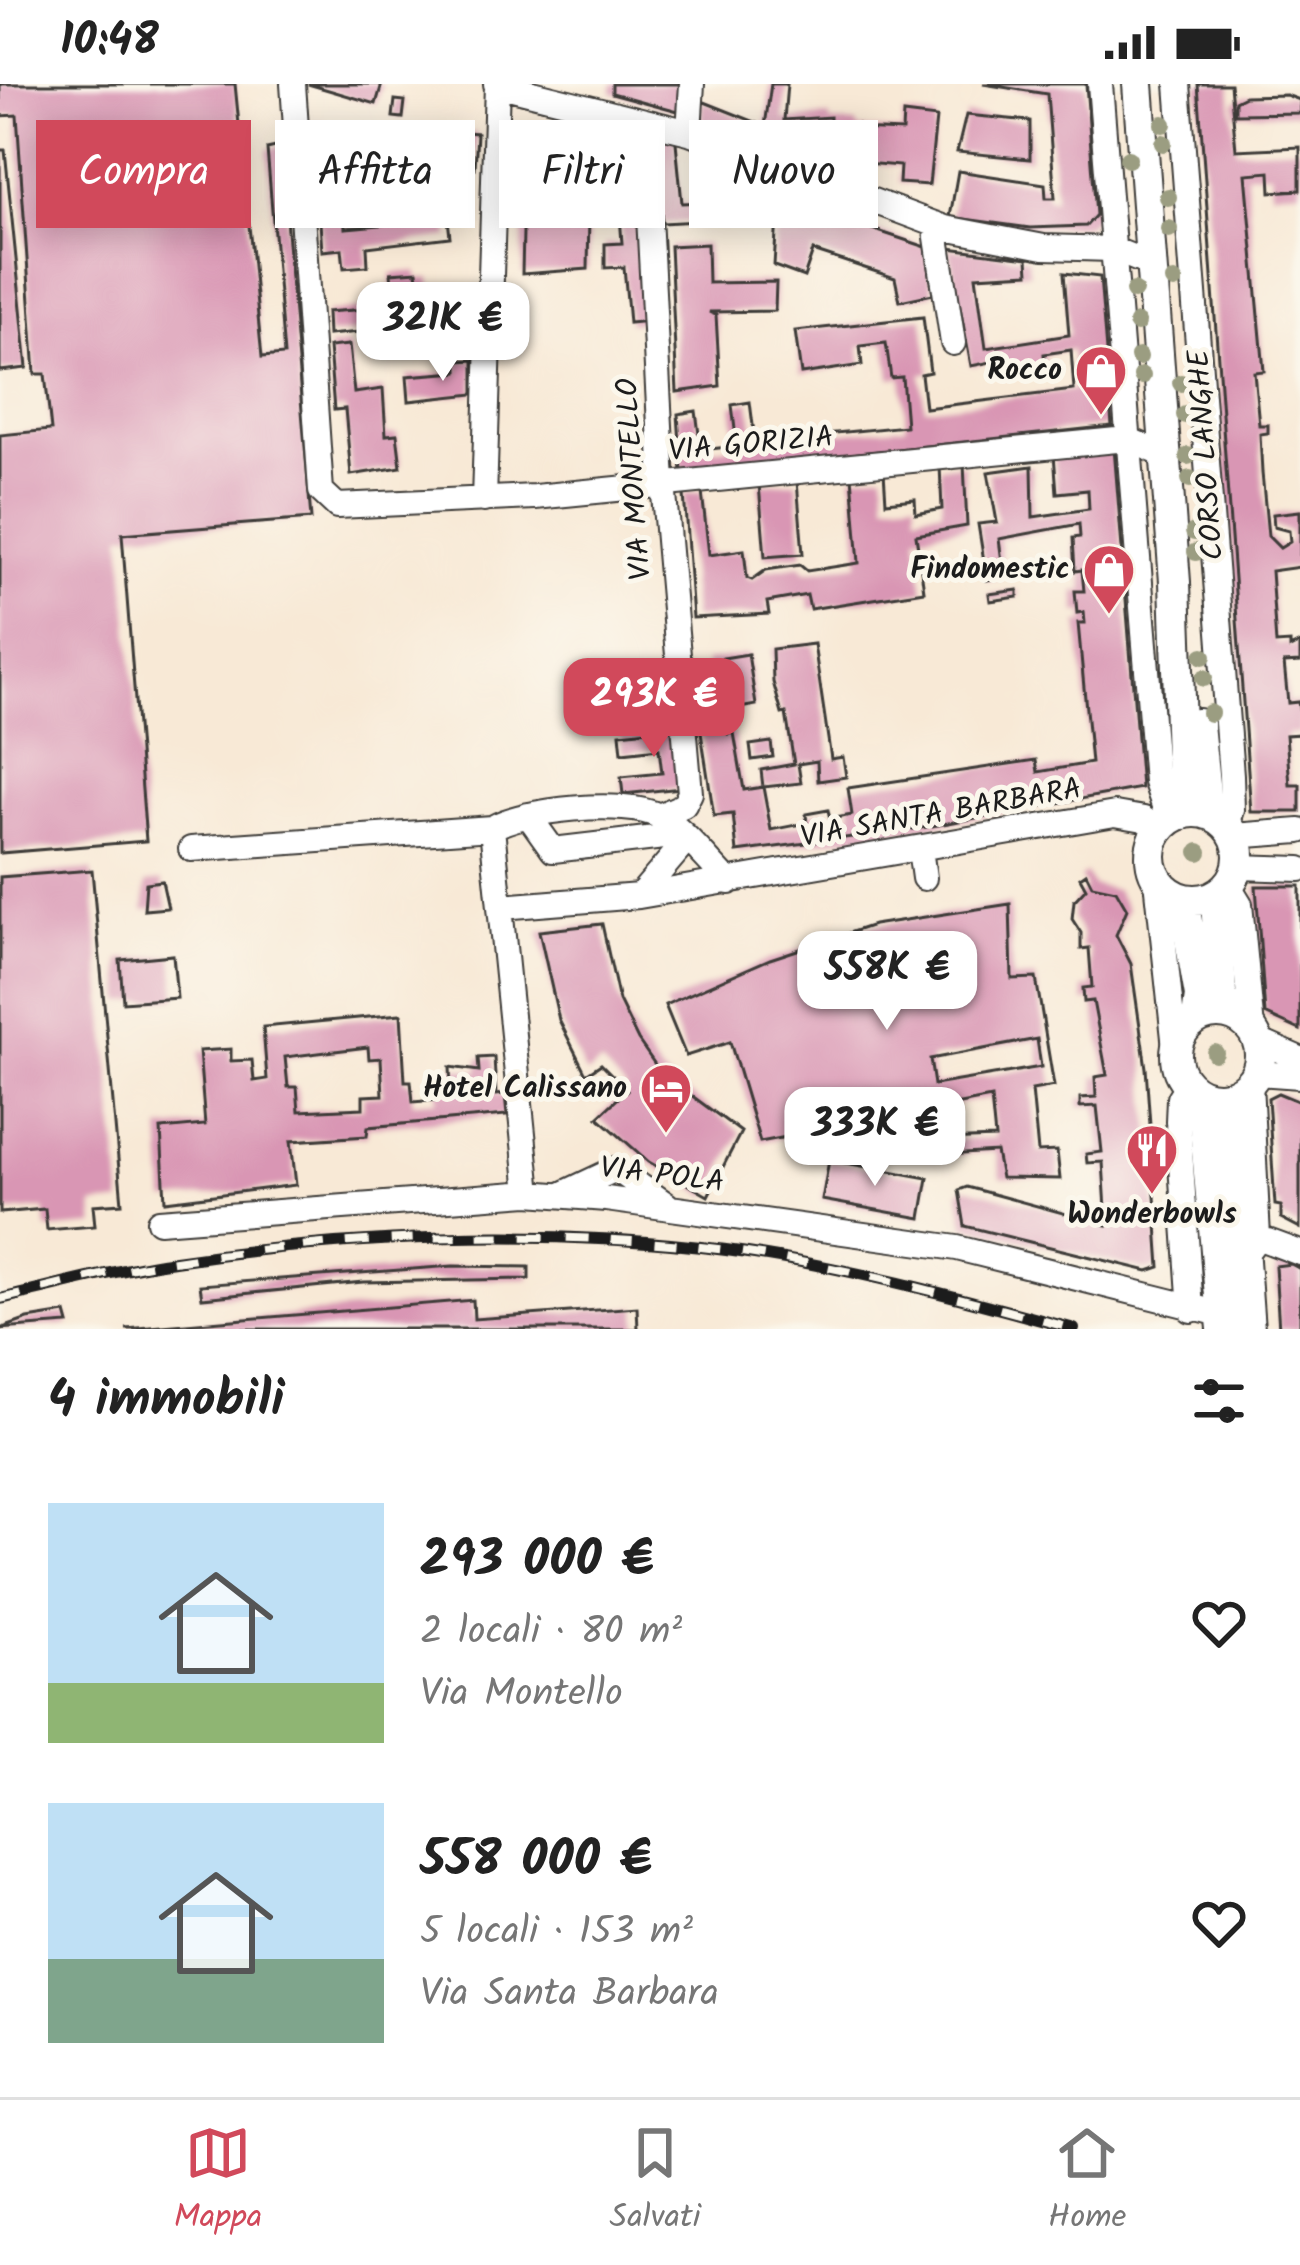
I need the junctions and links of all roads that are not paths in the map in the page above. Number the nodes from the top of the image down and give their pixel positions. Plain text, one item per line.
1 (293, 84) edge
2 (496, 84) edge
3 (692, 84) edge
4 (1100, 84) edge
5 (1138, 84) edge
6 (1178, 84) edge
7 (548, 90) edge
8 (641, 120) edge
9 (690, 120) edge
10 (665, 126) edge
11 (689, 132) edge
12 (878, 203) edge
13 (935, 224) junction
14 (650, 228) edge
15 (1112, 249) junction
16 (1152, 265) junction
17 (953, 343) dead end
18 (1127, 439) junction
19 (1167, 457) junction
20 (663, 483) junction
21 (484, 500) junction
22 (528, 815) junction
23 (658, 816) junction
24 (492, 828) junction
25 (1300, 831) edge
26 (684, 838) junction
27 (1207, 843) junction
28 (190, 849) dead end
29 (920, 849) junction
30 (1300, 869) edge
31 (924, 878) dead end
32 (1157, 880) junction
33 (717, 884) junction
34 (639, 896) junction
35 (1183, 899) junction
36 (501, 907) junction
37 (710, 911) dead end
38 (1197, 1018) junction
39 (1246, 1028) junction
40 (1300, 1059) edge
41 (1300, 1076) edge
42 (1217, 1081) junction
43 (529, 1193) junction
44 (1210, 1203) junction
45 (159, 1221) dead end
46 (1254, 1241) junction
47 (1300, 1253) edge
48 (1212, 1318) edge
49 (1249, 1329) edge

1 - 21 street, VIA GORIZIA
2 - 7 street
2 - 21 street
3 - 9 street
4 - 15 street, CORSO LANGHE
5 - 16 main road, CORSO LANGHE
6 - 27 street, CORSO LANGHE
7 - 8 street
10 - 11 street
12 - 13 street
13 - 15 street
13 - 17 street
14 - 20 street, VIA MONTELLO
15 - 16 street
15 - 18 street, CORSO LANGHE
16 - 19 main road, CORSO LANGHE
18 - 19 street, VIA GORIZIA
18 - 20 street, VIA GORIZIA
18 - 27 street, CORSO LANGHE
19 - 27 main road, CORSO LANGHE
20 - 21 street, VIA GORIZIA
20 - 23 street, VIA MONTELLO
22 - 23 street
22 - 24 street
22 - 26 street
23 - 26 street
24 - 28 street
24 - 36 street
25 - 27 street
26 - 33 street
26 - 34 street
27 - 29 street, VIA SANTA BARBARA
27 - 30 street
27 - 32 main road, CORSO LANGHE
27 - 35 main road
27 - 39 main road, CORSO LANGHE
29 - 31 street
29 - 33 street, VIA SANTA BARBARA
32 - 35 main road
32 - 42 street
33 - 34 street, VIA SANTA BARBARA
33 - 37 street
34 - 36 street, VIA SANTA BARBARA
35 - 38 main road
36 - 43 street
38 - 39 main road
38 - 42 main road
39 - 40 street
39 - 42 main road, CORSO LANGHE
41 - 42 street
42 - 44 main road, CORSO LANGHE
42 - 46 main road, CORSO LANGHE
42 - 48 street
43 - 45 street, VIA POLA
43 - 48 street, VIA POLA
44 - 46 street
44 - 48 main road, CORSO LANGHE
46 - 47 street
46 - 49 main road, CORSO LANGHE

